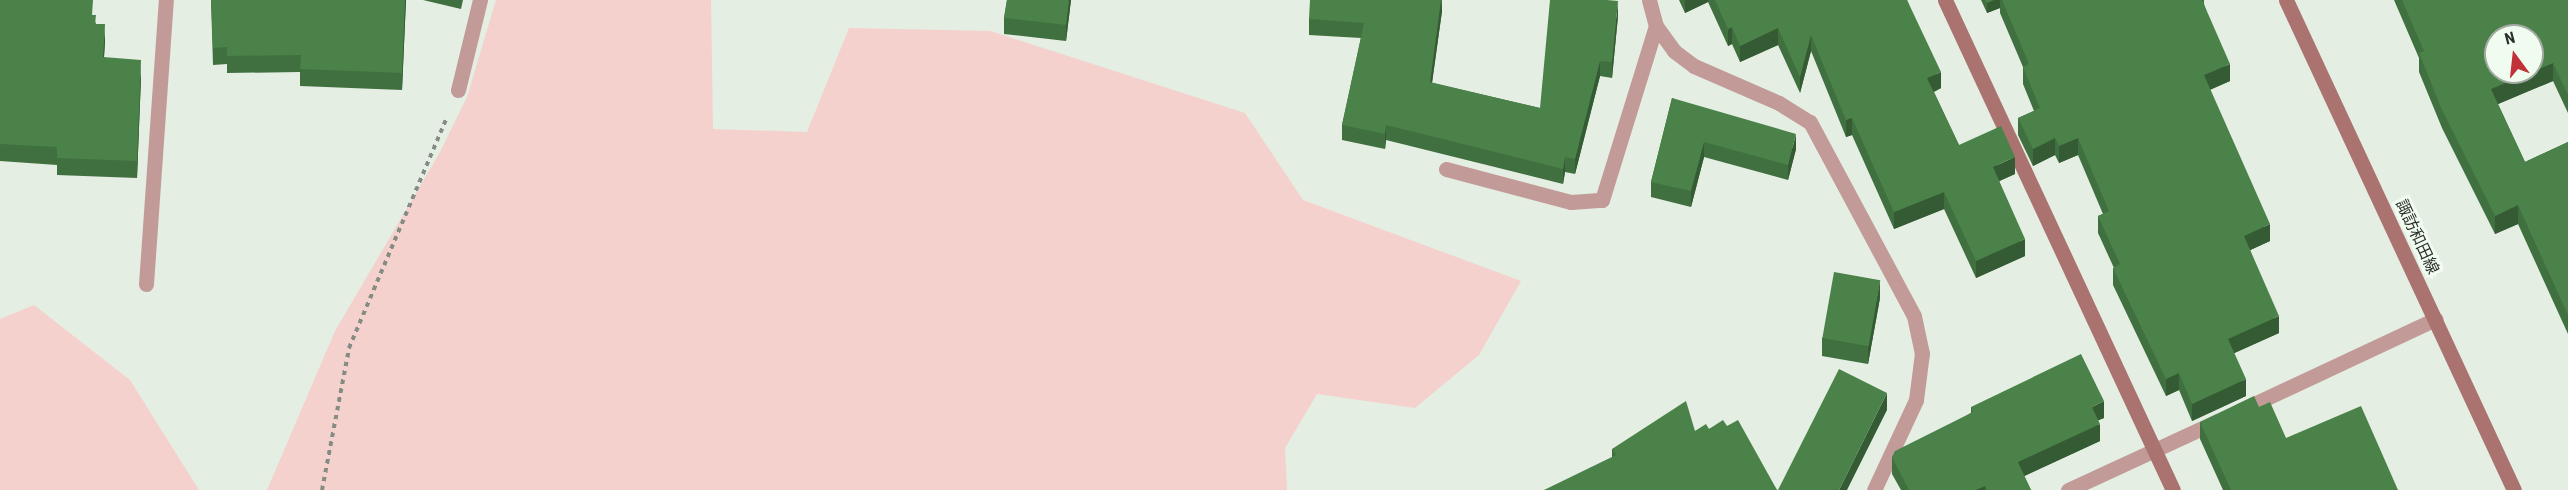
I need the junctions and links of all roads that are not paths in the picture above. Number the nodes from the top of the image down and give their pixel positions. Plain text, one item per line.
1 (166, 0) edge
2 (480, 0) edge
3 (1648, 0) edge
4 (1945, 0) edge
5 (2286, 0) edge
6 (1656, 26) junction
7 (458, 90) road end
8 (1446, 169) dead end
9 (146, 284) dead end
10 (2435, 319) junction
11 (2154, 450) junction
12 (1874, 490) edge
13 (2068, 490) edge
14 (2173, 490) edge
15 (2514, 490) edge

1 - 9 street
2 - 7 street
3 - 6 street
4 - 11 street
5 - 10 street, 諏訪和田線
6 - 8 street
6 - 12 street
10 - 11 street
10 - 15 street, 諏訪和田線
11 - 13 street
11 - 14 street

